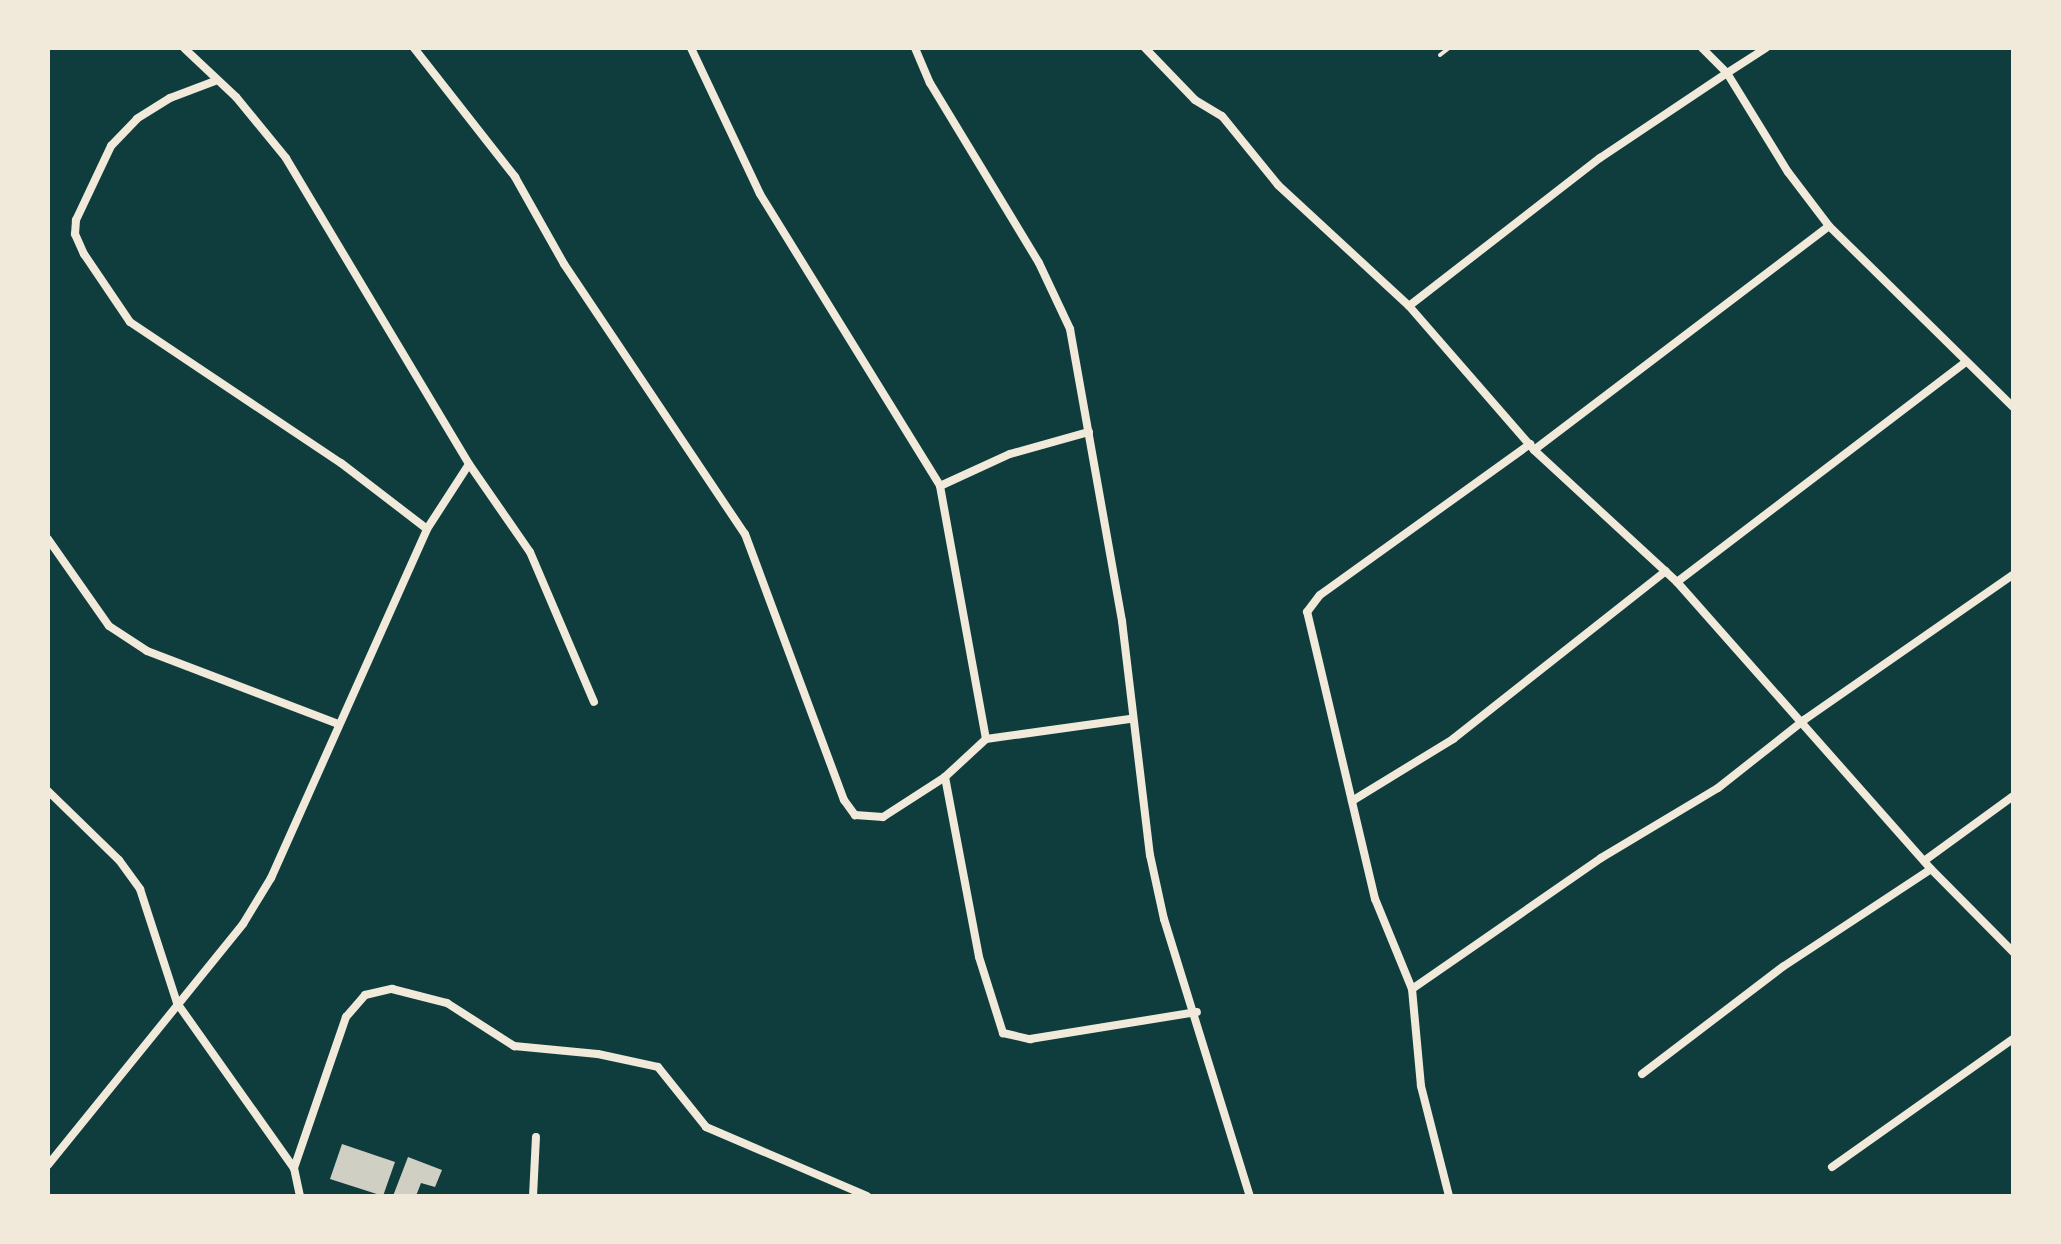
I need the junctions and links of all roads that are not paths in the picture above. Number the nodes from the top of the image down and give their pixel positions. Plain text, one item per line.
1 (184, 48) edge
2 (414, 48) edge
3 (691, 48) edge
4 (915, 48) edge
5 (1145, 48) edge
6 (1449, 48) edge
7 (1702, 48) edge
8 (1766, 48) edge
9 (1440, 55) dead end
10 (1727, 73) junction
11 (215, 81) junction
12 (1829, 226) junction
13 (1409, 306) junction
14 (1966, 362) junction
15 (2013, 407) edge
16 (1089, 432) junction
17 (1532, 447) junction
18 (469, 464) junction
19 (940, 486) junction
20 (427, 529) junction
21 (48, 539) edge
22 (1666, 571) junction
23 (2013, 575) edge
24 (1677, 582) junction
25 (594, 702) dead end
26 (1130, 719) junction
27 (1804, 720) junction
28 (338, 724) junction
29 (986, 739) junction
30 (945, 777) junction
31 (48, 791) edge
32 (2013, 796) edge
33 (1352, 801) junction
34 (1924, 861) junction
35 (1931, 869) junction
36 (2013, 952) edge
37 (1412, 989) junction
38 (177, 1003) junction
39 (1197, 1012) junction
40 (2013, 1039) edge
41 (1642, 1074) dead end
42 (536, 1137) dead end
43 (48, 1165) edge
44 (1832, 1167) dead end
45 (294, 1168) junction
46 (300, 1196) edge
47 (533, 1196) edge
48 (867, 1196) edge
49 (1250, 1196) edge
50 (1449, 1196) edge

1 - 11 street
2 - 30 street
3 - 19 street
4 - 16 street
5 - 13 street
6 - 9 lane
7 - 10 street
8 - 10 street
10 - 12 street
10 - 13 street
11 - 18 street
11 - 20 street
12 - 14 street
12 - 17 street
13 - 17 street
14 - 15 street
14 - 24 street
16 - 19 street
16 - 26 street
17 - 22 street
17 - 33 street
18 - 20 street
18 - 25 street
19 - 29 street
20 - 28 street
21 - 28 street
22 - 24 street
22 - 33 street
23 - 27 street
24 - 27 street
26 - 29 street
26 - 39 street
27 - 34 street
27 - 37 street
28 - 38 street
29 - 30 street
30 - 39 street
31 - 38 street
32 - 34 street
33 - 37 street
34 - 35 street
35 - 36 street
35 - 41 street
37 - 50 street
38 - 43 street
38 - 45 street
39 - 49 street
40 - 44 street
42 - 47 street
45 - 46 street
45 - 48 street

